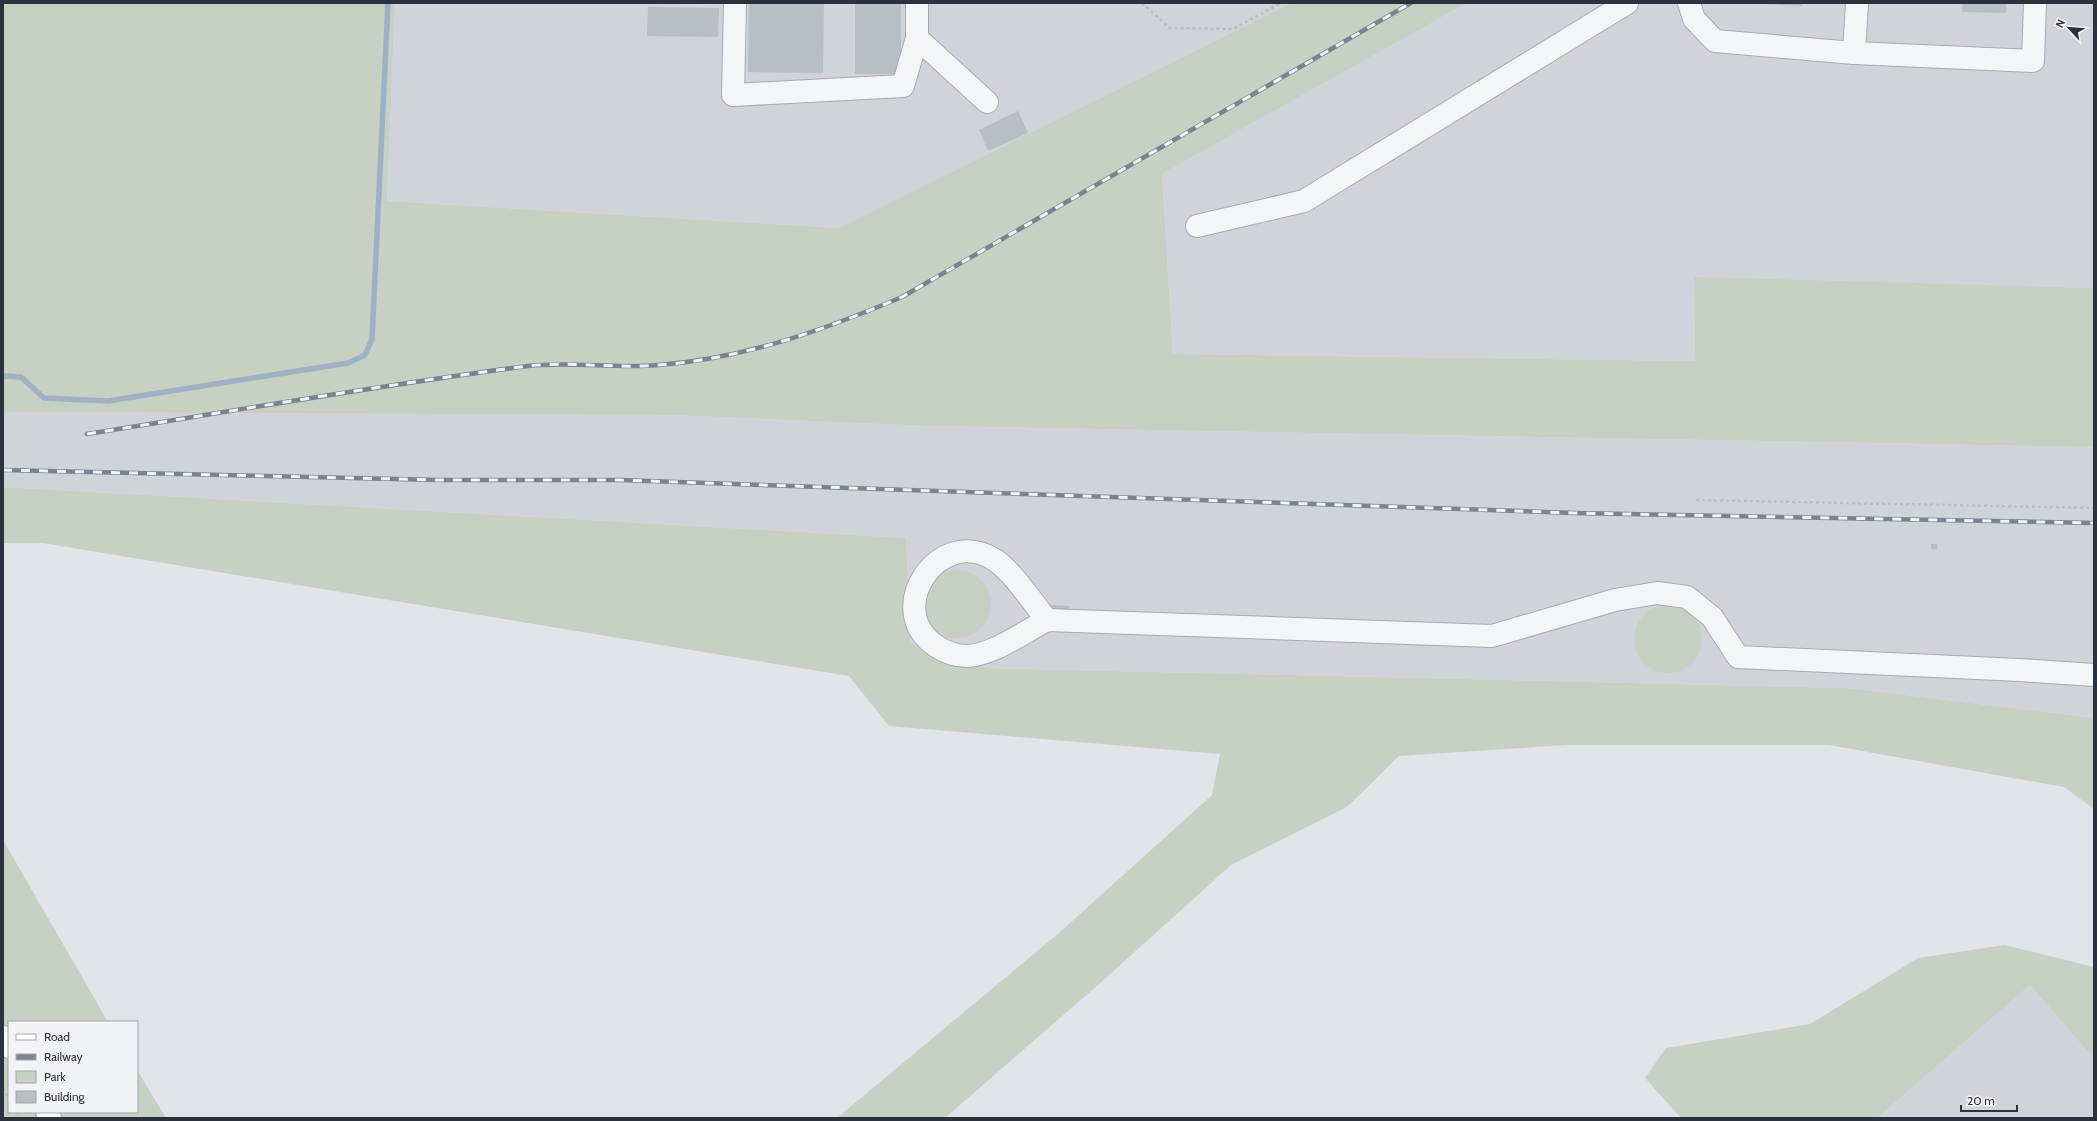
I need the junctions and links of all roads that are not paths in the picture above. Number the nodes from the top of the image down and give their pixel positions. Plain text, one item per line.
1 (735, 3) edge
2 (917, 3) edge
3 (1627, 3) edge
4 (1689, 3) edge
5 (1857, 3) edge
6 (2035, 3) edge
7 (917, 38) junction
8 (1854, 53) junction
9 (987, 102) dead end
10 (1197, 226) dead end
11 (1047, 620) junction
12 (2094, 675) edge

1 - 7 lane
2 - 7 lane
3 - 10 lane
4 - 8 lane
5 - 8 lane
6 - 8 lane
7 - 9 lane
11 - 11 lane
11 - 12 lane

